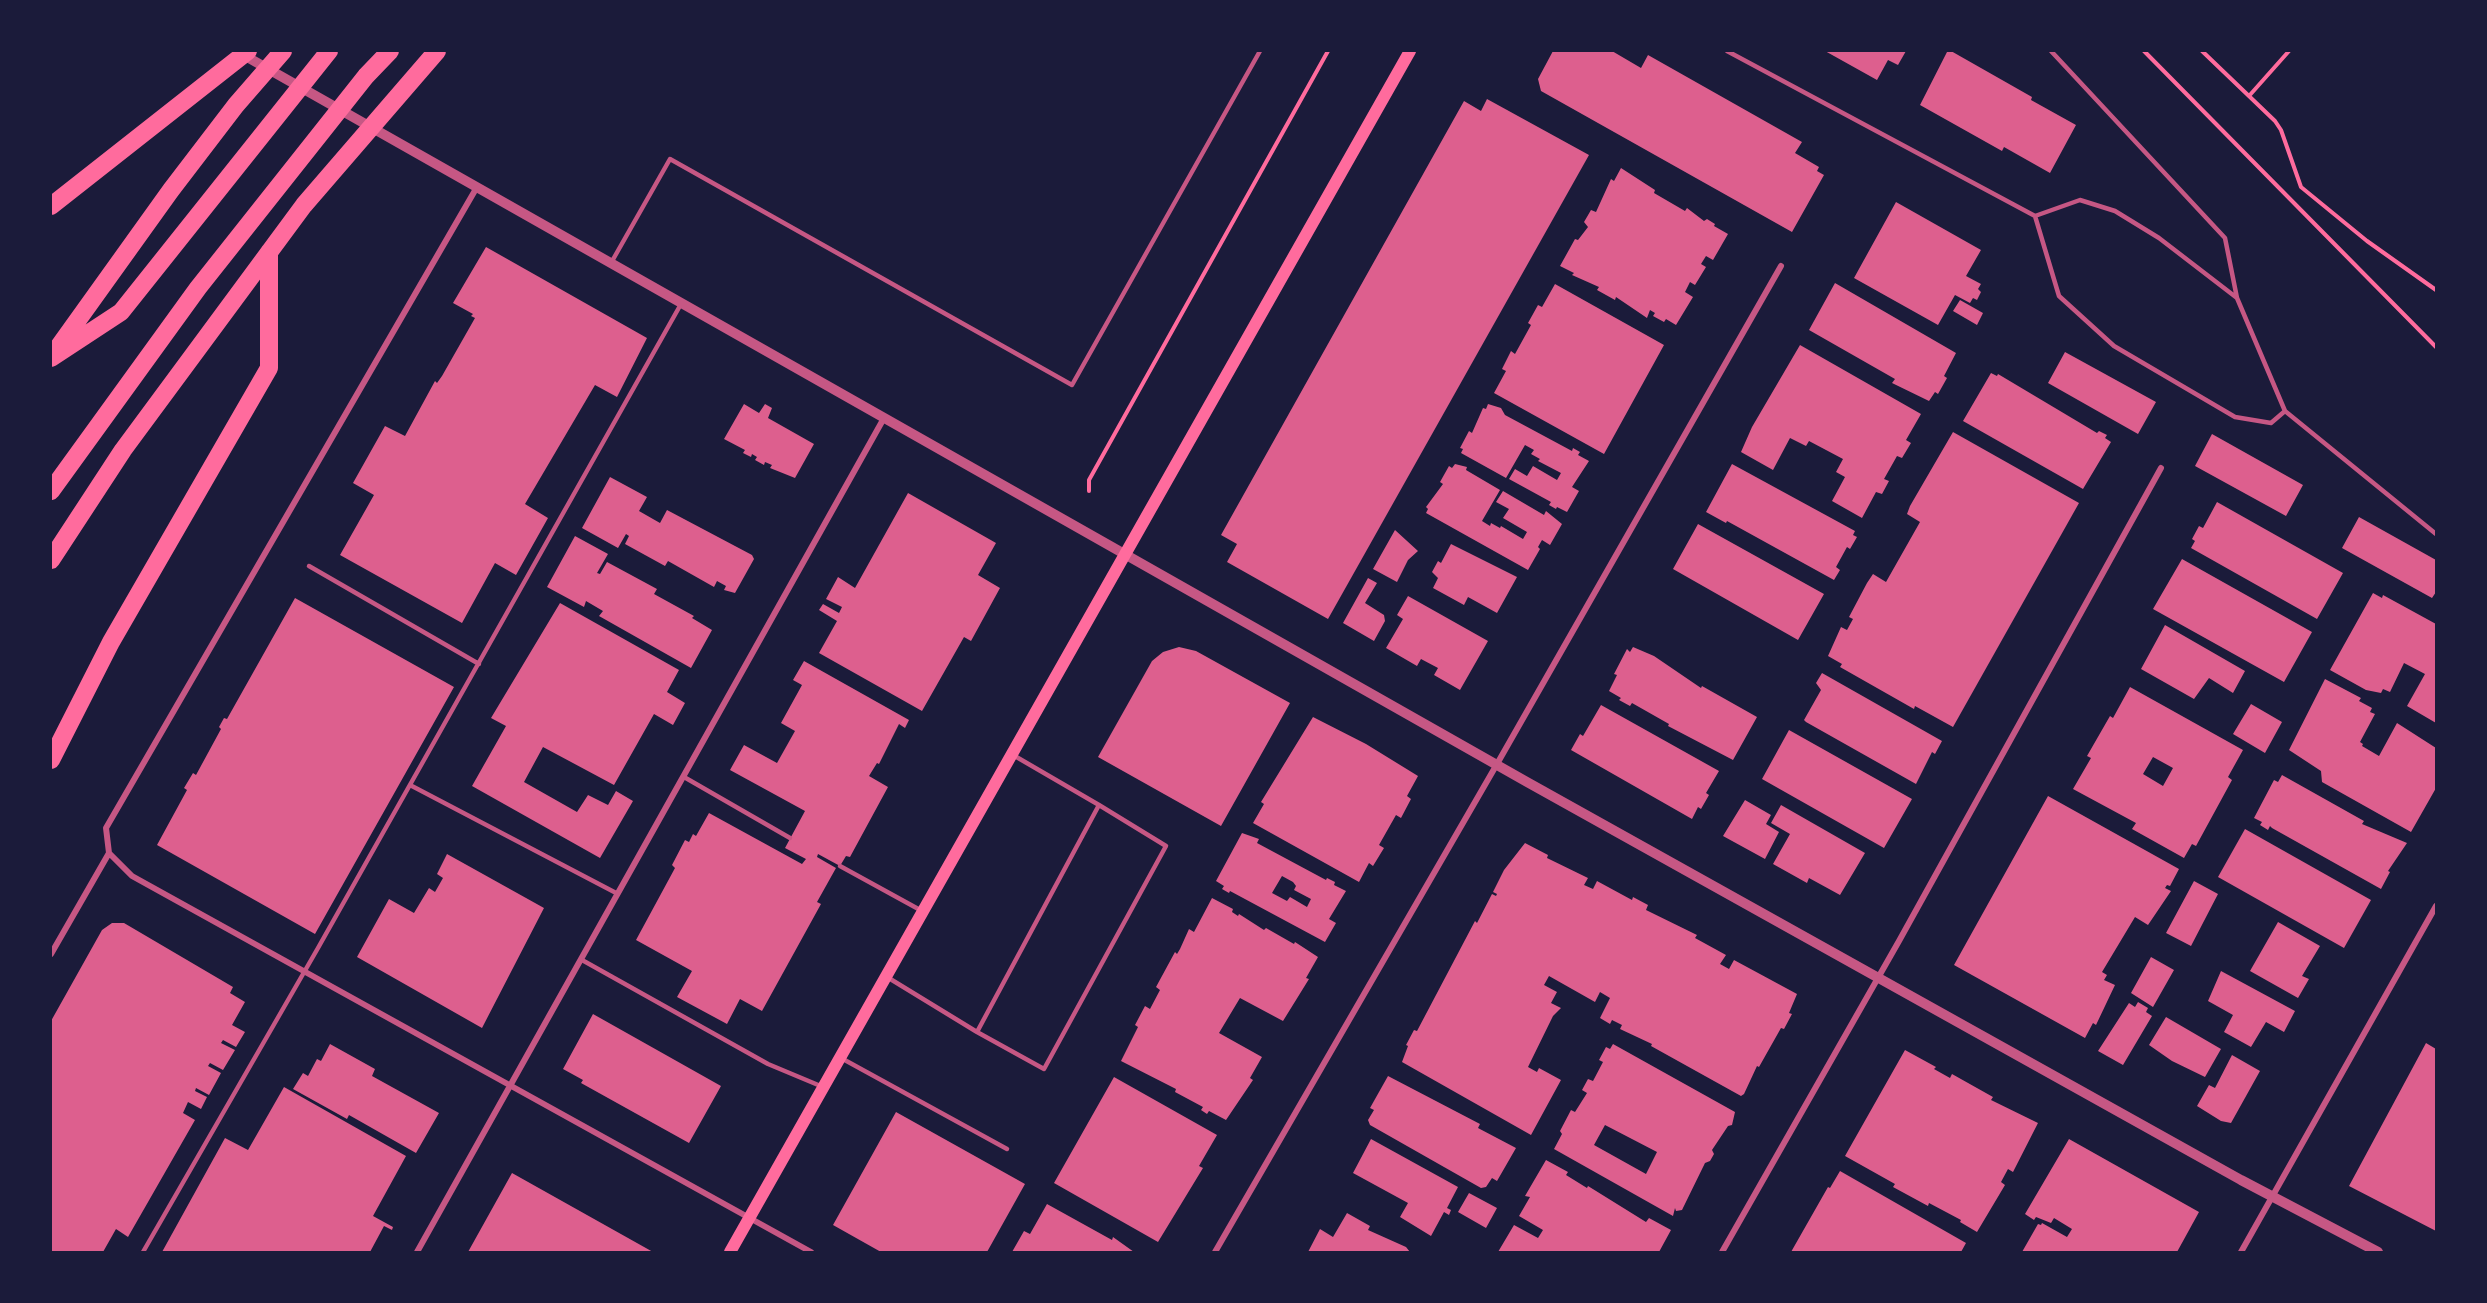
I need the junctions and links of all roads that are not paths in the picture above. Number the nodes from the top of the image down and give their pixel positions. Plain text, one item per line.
1 (237, 51) edge
2 (248, 51) edge
3 (283, 51) edge
4 (390, 51) edge
5 (436, 51) edge
6 (1260, 51) edge
7 (1410, 51) edge
8 (1727, 51) edge
9 (2051, 51) edge
10 (328, 53) edge
11 (477, 186) junction
12 (51, 206) edge
13 (2035, 216) junction
14 (270, 252) junction
15 (611, 263) junction
16 (1781, 266) dead end
17 (2237, 298) junction
18 (681, 304) junction
19 (51, 358) edge
20 (2285, 411) junction
21 (884, 418) junction
22 (2162, 468) dead end
23 (51, 491) edge
24 (2436, 534) edge
25 (1124, 553) junction
26 (51, 560) edge
27 (309, 566) dead end
28 (479, 664) junction
29 (1011, 754) junction
30 (51, 760) edge
31 (1497, 764) junction
32 (684, 777) junction
33 (410, 785) junction
34 (1099, 805) junction
35 (790, 838) dead end
36 (109, 853) junction
37 (840, 866) dead end
38 (618, 894) junction
39 (2436, 906) edge
40 (922, 911) junction
41 (51, 954) edge
42 (582, 960) junction
43 (304, 973) junction
44 (885, 976) junction
45 (1879, 977) junction
46 (977, 1032) junction
47 (840, 1057) junction
48 (510, 1086) junction
49 (823, 1087) junction
50 (1007, 1149) dead end
51 (2272, 1198) junction
52 (749, 1217) junction
53 (143, 1252) edge
54 (417, 1252) edge
55 (730, 1252) edge
56 (811, 1252) edge
57 (1215, 1252) edge
58 (1722, 1252) edge
59 (2241, 1252) edge
60 (2378, 1252) edge

1 - 11 street
2 - 12 highway
3 - 19 highway
4 - 23 highway
5 - 14 highway
6 - 15 lane
7 - 25 main road
8 - 13 lane
9 - 17 lane
10 - 19 highway
11 - 15 street
11 - 36 street
13 - 17 lane
13 - 20 lane
14 - 26 highway
14 - 30 highway
15 - 18 street
16 - 31 street
17 - 20 lane
18 - 21 street
18 - 28 lane
20 - 24 lane
21 - 25 street
21 - 32 street
22 - 45 street
25 - 29 main road
25 - 31 street
27 - 28 lane
28 - 33 lane
29 - 34 lane
29 - 40 main road
31 - 45 street
31 - 57 street
32 - 35 lane
32 - 38 street
33 - 38 lane
33 - 43 lane
34 - 46 lane
34 - 46 lane
36 - 41 street
36 - 43 street
37 - 40 lane
38 - 42 street
39 - 51 street
40 - 44 main road
42 - 48 street
42 - 49 lane
43 - 48 street
43 - 53 lane
44 - 46 lane
44 - 47 main road
45 - 51 street
45 - 58 street
47 - 49 main road
47 - 50 lane
48 - 52 street
48 - 54 street
49 - 52 main road
51 - 59 street
51 - 60 street
52 - 55 main road
52 - 56 street

